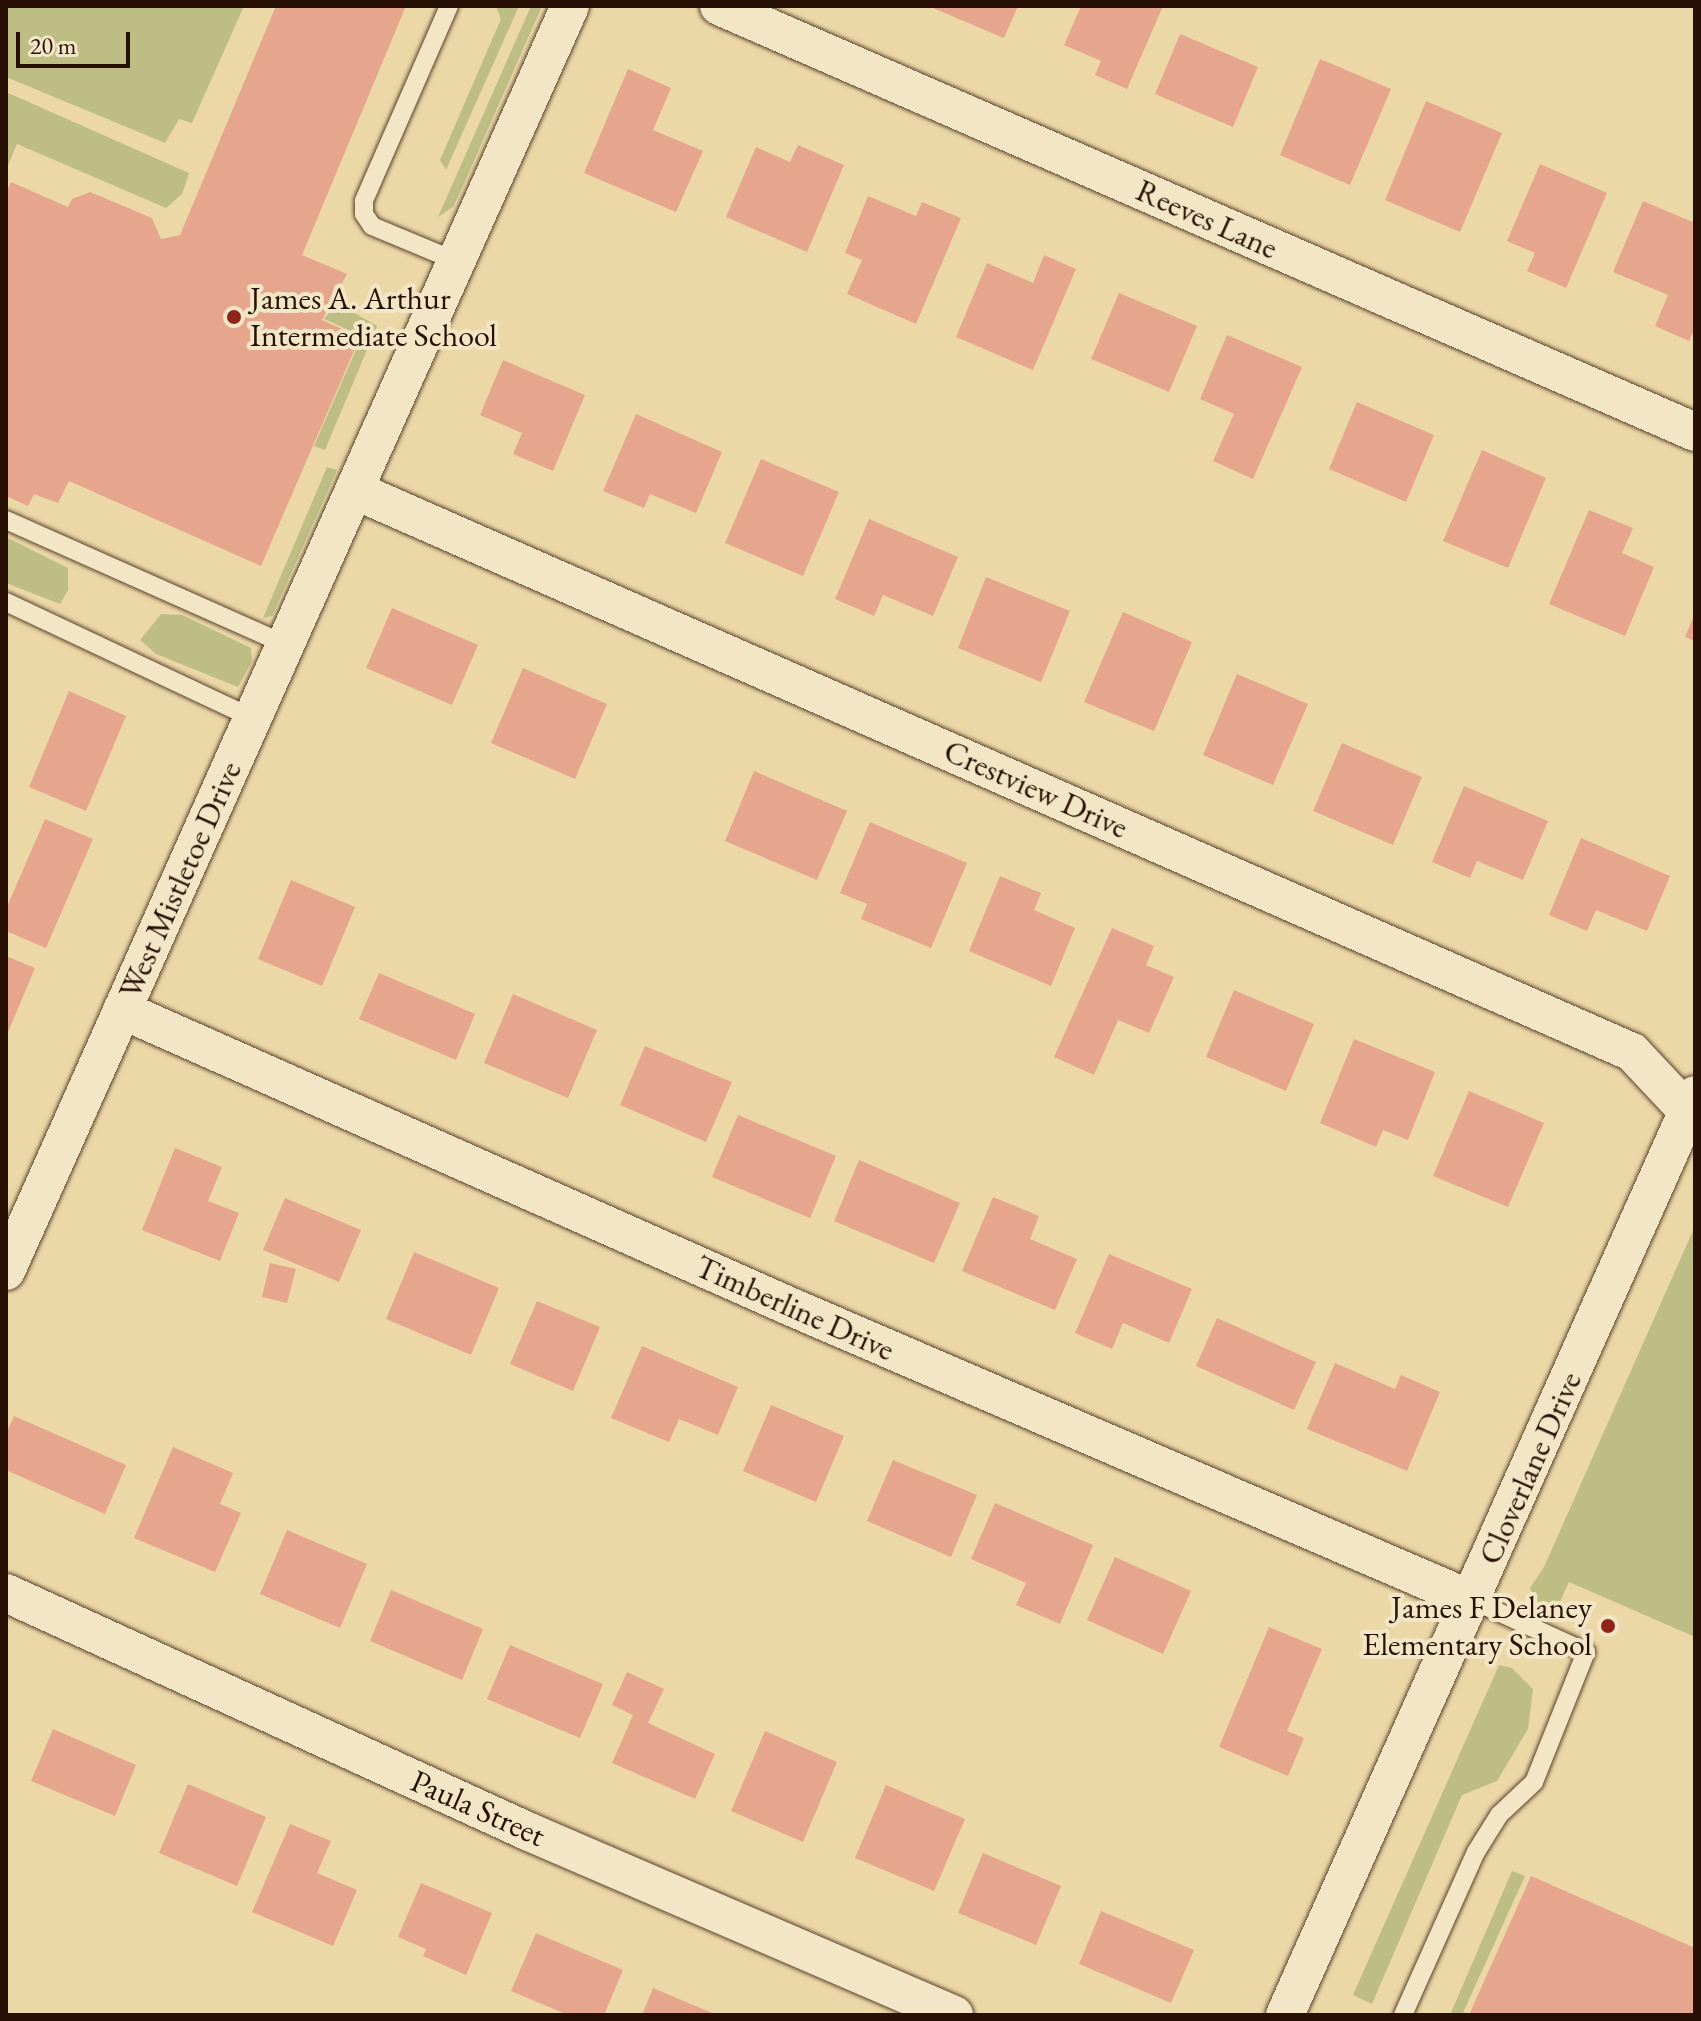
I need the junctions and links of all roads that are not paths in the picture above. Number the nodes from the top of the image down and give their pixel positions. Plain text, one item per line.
1 (449, 6) edge
2 (570, 6) edge
3 (719, 6) edge
4 (456, 261) junction
5 (1695, 432) edge
6 (354, 490) junction
7 (6, 520) edge
8 (6, 602) edge
9 (285, 644) junction
10 (252, 718) junction
11 (122, 1010) junction
12 (1692, 1109) edge
13 (6, 1271) edge
14 (6, 1593) edge
15 (1472, 1600) junction
16 (954, 2015) edge
17 (1285, 2015) edge
18 (1403, 2015) edge

1 - 4 lane
2 - 4 street, West Mistletoe Drive
3 - 5 street, Reeves Lane
4 - 6 street, West Mistletoe Drive
6 - 9 street, West Mistletoe Drive
6 - 12 street, Crestview Drive
7 - 9 lane
8 - 10 lane
9 - 10 street, West Mistletoe Drive
10 - 11 street, West Mistletoe Drive
11 - 13 street, West Mistletoe Drive
11 - 15 street, Timberline Drive
12 - 15 street, Cloverlane Drive
14 - 16 street, Paula Street
15 - 17 street, Cloverlane Drive
15 - 18 lane

